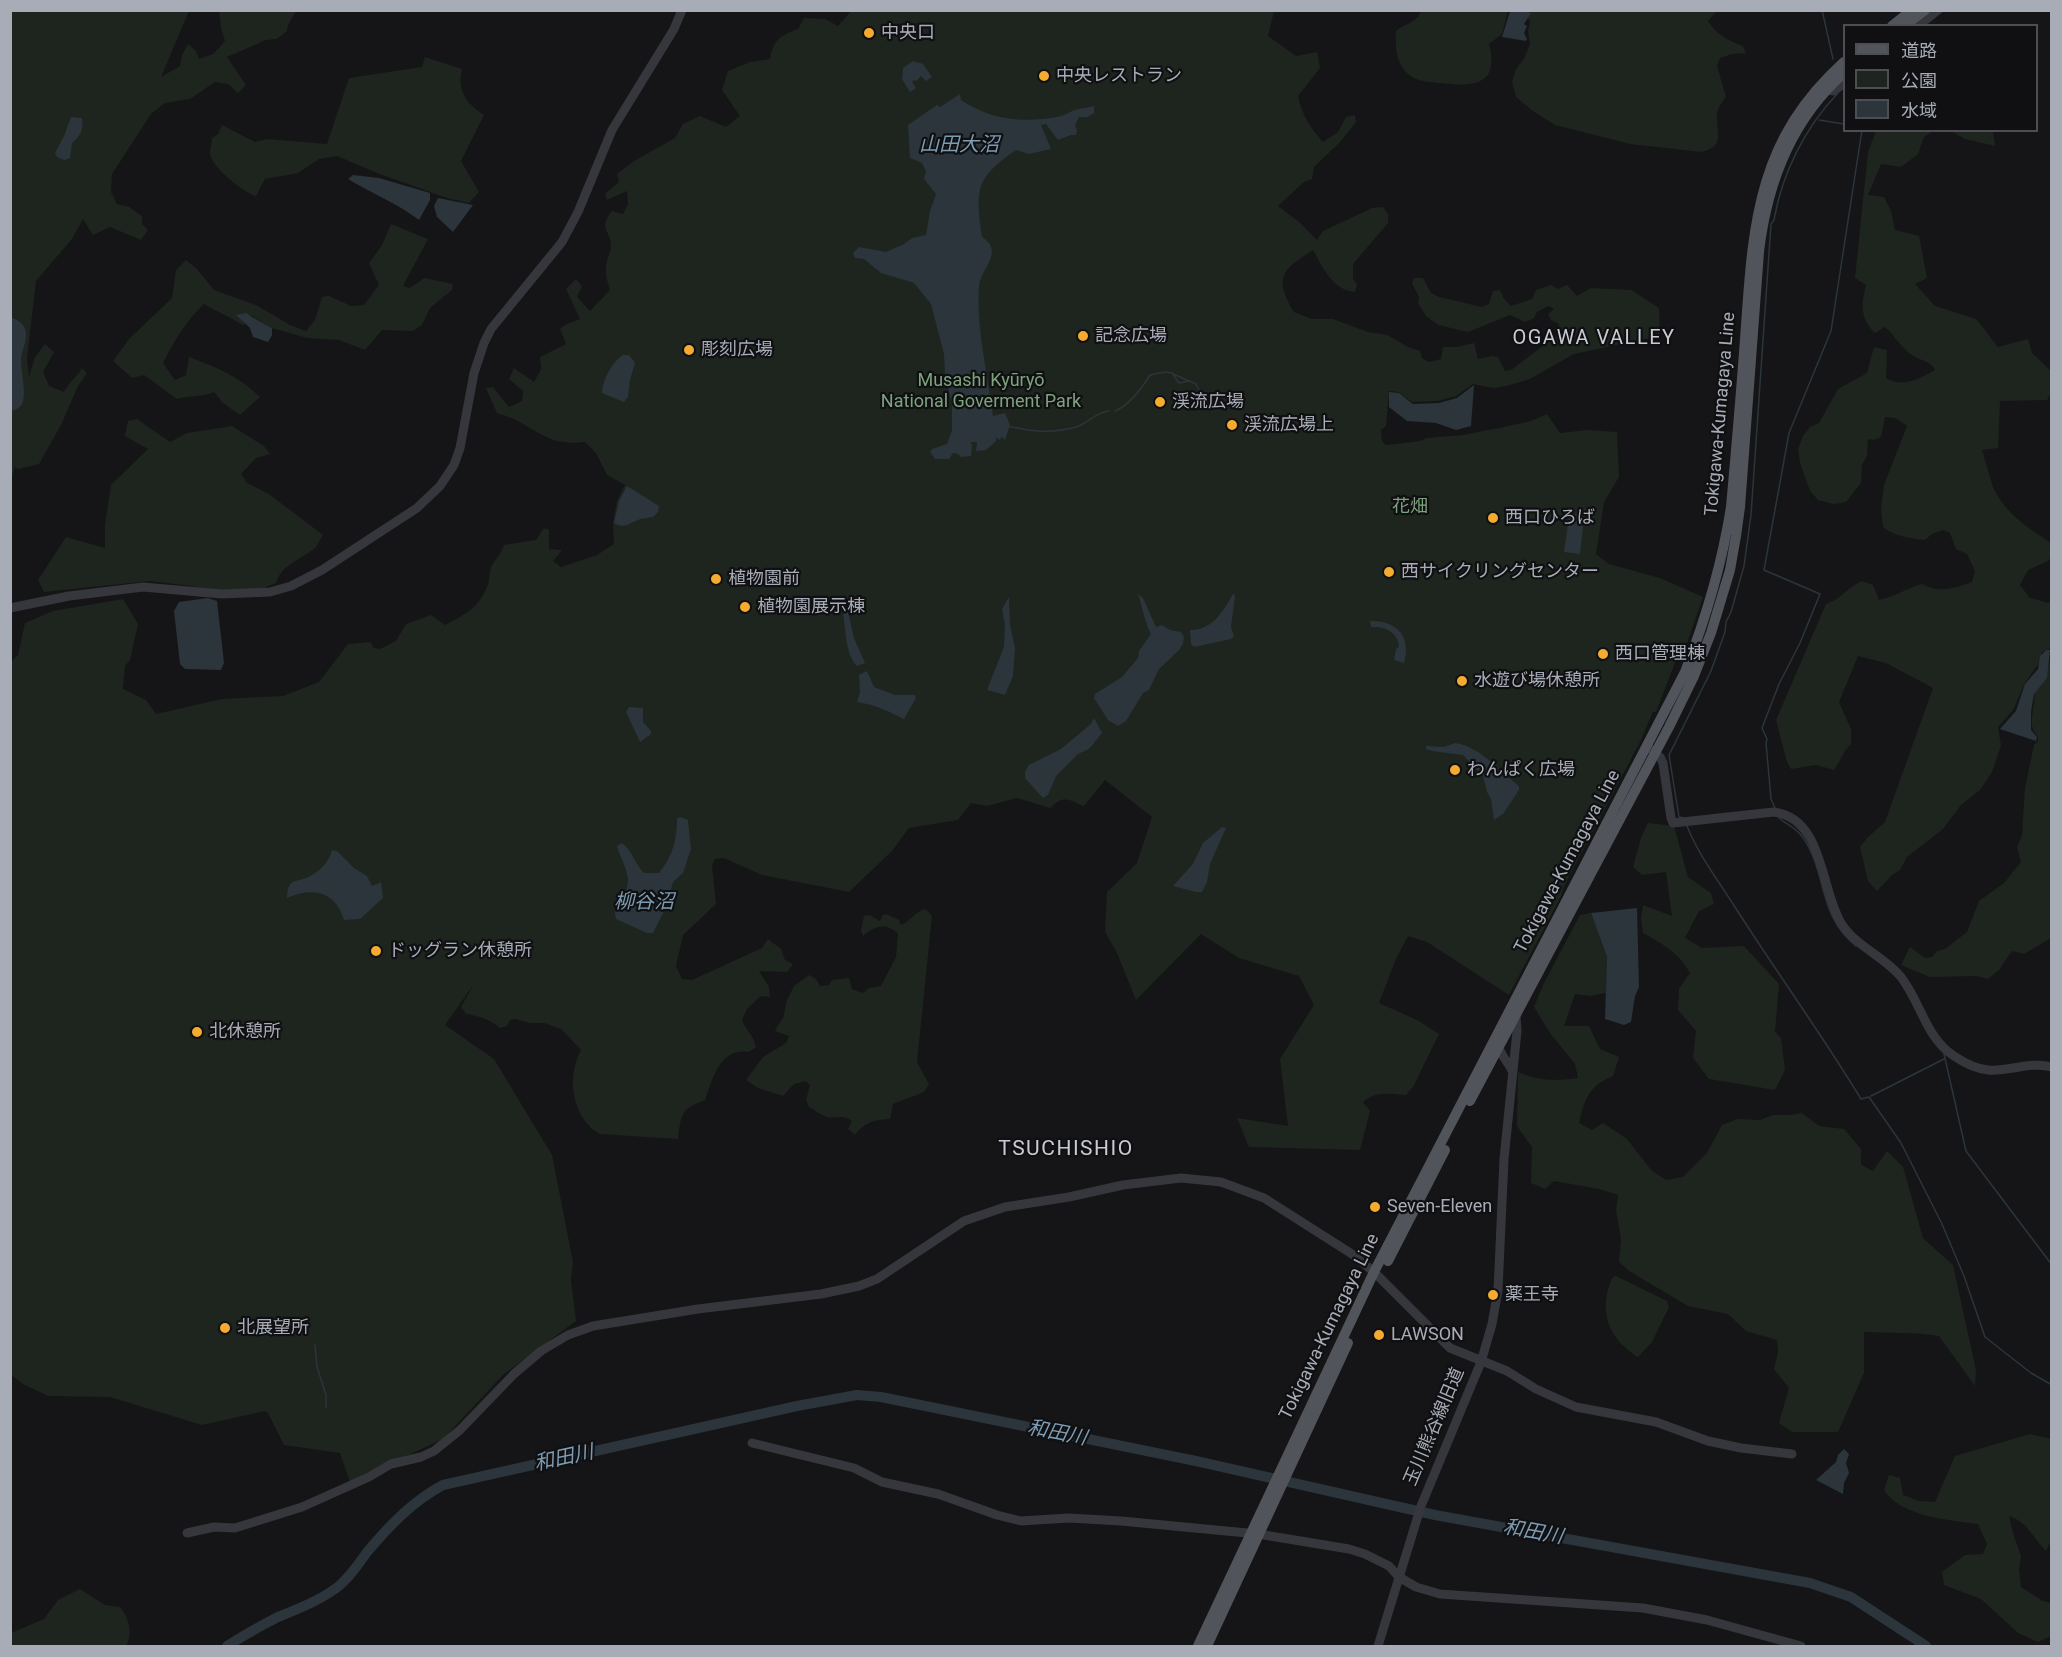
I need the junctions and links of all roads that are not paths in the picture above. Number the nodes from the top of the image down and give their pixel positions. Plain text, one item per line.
1 (682, 10) edge
2 (1912, 10) edge
3 (1924, 10) edge
4 (1938, 10) edge
5 (1894, 24) edge
6 (1906, 24) edge
7 (1920, 24) edge
8 (1843, 65) edge
9 (1832, 82) edge
10 (10, 608) edge
11 (1651, 749) junction
12 (1516, 1016) junction
13 (1497, 1035) junction
14 (1498, 1048) junction
15 (1507, 1062) junction
16 (1490, 1064) junction
17 (2052, 1067) edge
18 (1513, 1076) junction
19 (1376, 1275) junction
20 (1481, 1362) junction
21 (753, 1443) dead end
22 (1792, 1454) dead end
23 (187, 1533) dead end
24 (1254, 1534) junction
25 (1399, 1576) junction
26 (1198, 1647) edge
27 (1207, 1647) edge
28 (1378, 1647) edge
29 (1801, 1647) edge

1 - 10 street
2 - 5 main road
3 - 6 main road
4 - 7 street
8 - 9 main road, Tokigawa-Kumagaya Line
9 - 11 main road, Tokigawa-Kumagaya Line
11 - 12 main road, Tokigawa-Kumagaya Line
11 - 13 main road, Tokigawa-Kumagaya Line
11 - 17 street
12 - 14 main road, Tokigawa-Kumagaya Line
12 - 18 street, 玉川熊谷線旧道
13 - 14 street
13 - 19 main road, Tokigawa-Kumagaya Line
14 - 15 street
14 - 16 main road, Tokigawa-Kumagaya Line
15 - 16 street
15 - 18 street
16 - 19 main road, Tokigawa-Kumagaya Line
18 - 20 street, 玉川熊谷線旧道
19 - 20 street
19 - 23 street
19 - 24 main road, Tokigawa-Kumagaya Line
20 - 22 street
20 - 25 street, 玉川熊谷線旧道
21 - 24 street
24 - 25 street
24 - 26 main road, Tokigawa-Kumagaya Line
24 - 27 main road, Tokigawa-Kumagaya Line
25 - 28 street
25 - 29 street

